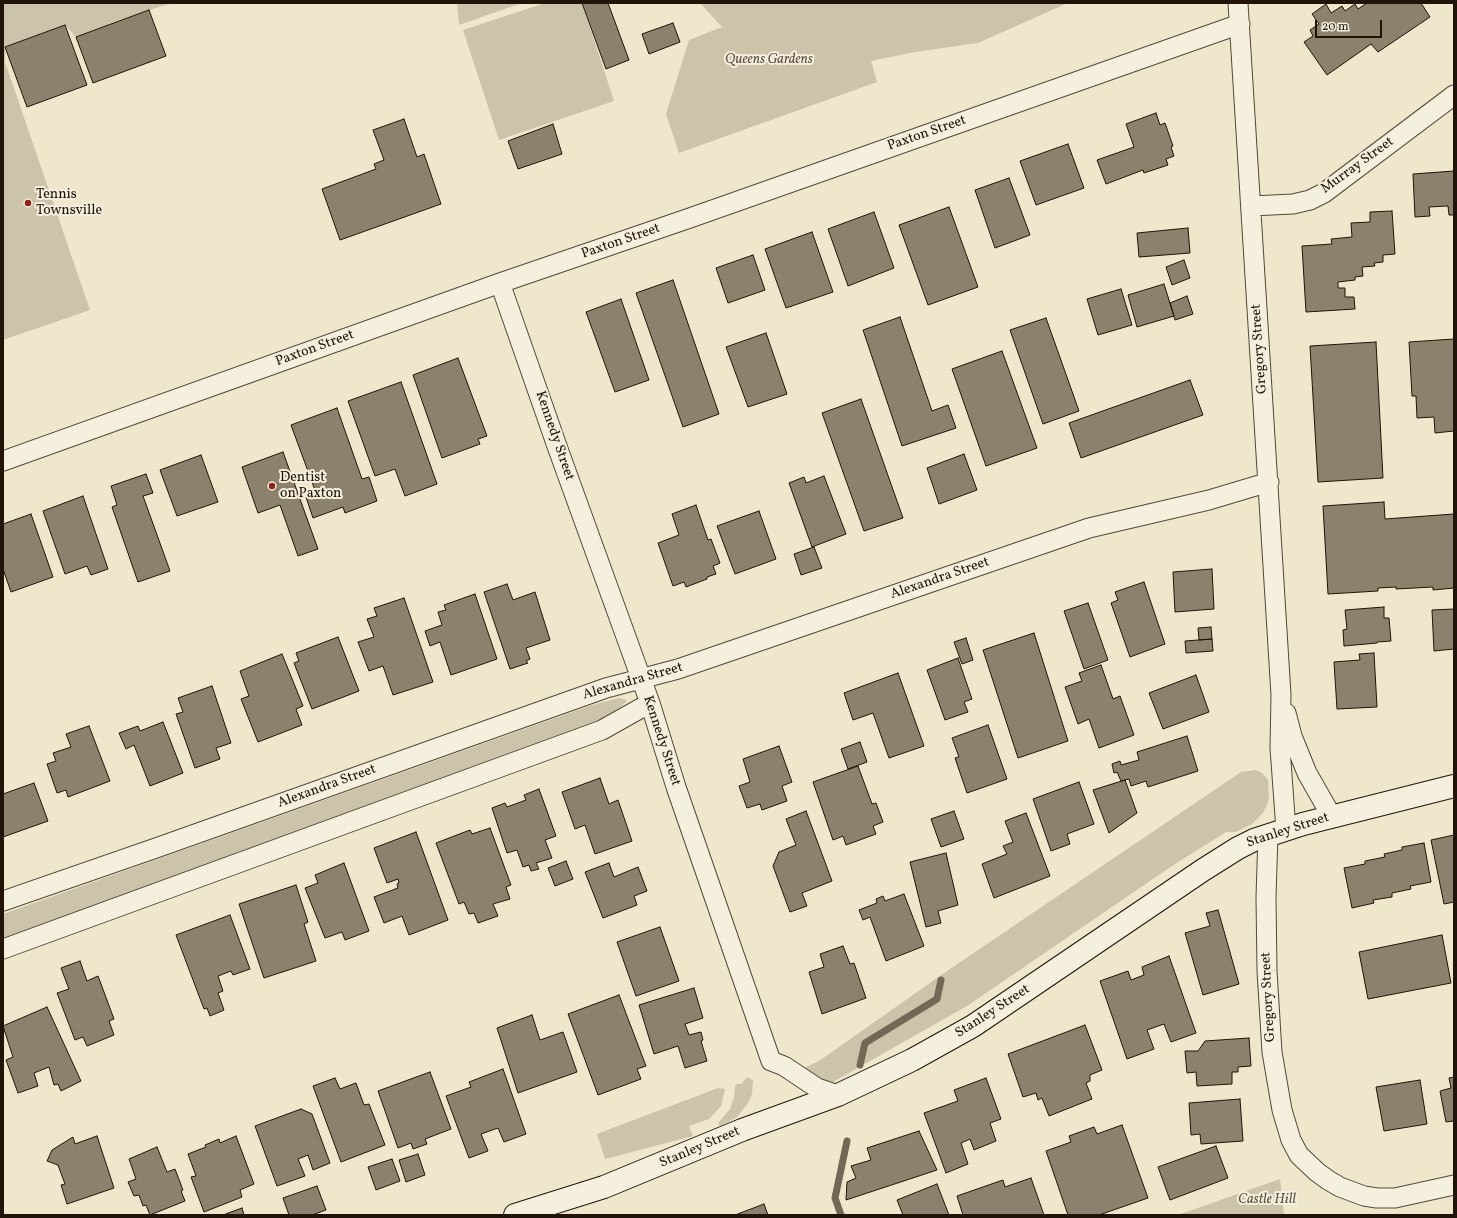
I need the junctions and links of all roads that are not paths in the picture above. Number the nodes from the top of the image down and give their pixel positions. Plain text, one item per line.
1 (1238, 3) edge
2 (1240, 24) junction
3 (1454, 95) edge
4 (1251, 206) junction
5 (500, 283) junction
6 (3, 461) edge
7 (1268, 482) junction
8 (641, 679) junction
9 (1281, 695) junction
10 (650, 703) junction
11 (1454, 786) edge
12 (1332, 817) junction
13 (1277, 832) junction
14 (3, 901) edge
15 (3, 949) edge
16 (838, 1095) junction
17 (1454, 1184) edge
18 (515, 1215) edge

1 - 2 street, Gregory Street
2 - 4 street, Gregory Street
2 - 5 street, Paxton Street
3 - 4 street, Murray Street
4 - 7 street, Gregory Street
5 - 6 street, Paxton Street
5 - 8 street, Kennedy Street
7 - 8 street, Alexandra Street
7 - 9 street, Gregory Street
8 - 10 street, Kennedy Street
8 - 14 street, Alexandra Street
9 - 12 street, Gregory Street
9 - 13 street, Gregory Street
10 - 15 street, Alexandra Street
10 - 16 street, Kennedy Street
11 - 12 main road, Stanley Street
12 - 13 main road, Stanley Street
13 - 16 main road, Stanley Street
13 - 17 street, Gregory Street
16 - 18 main road, Stanley Street

